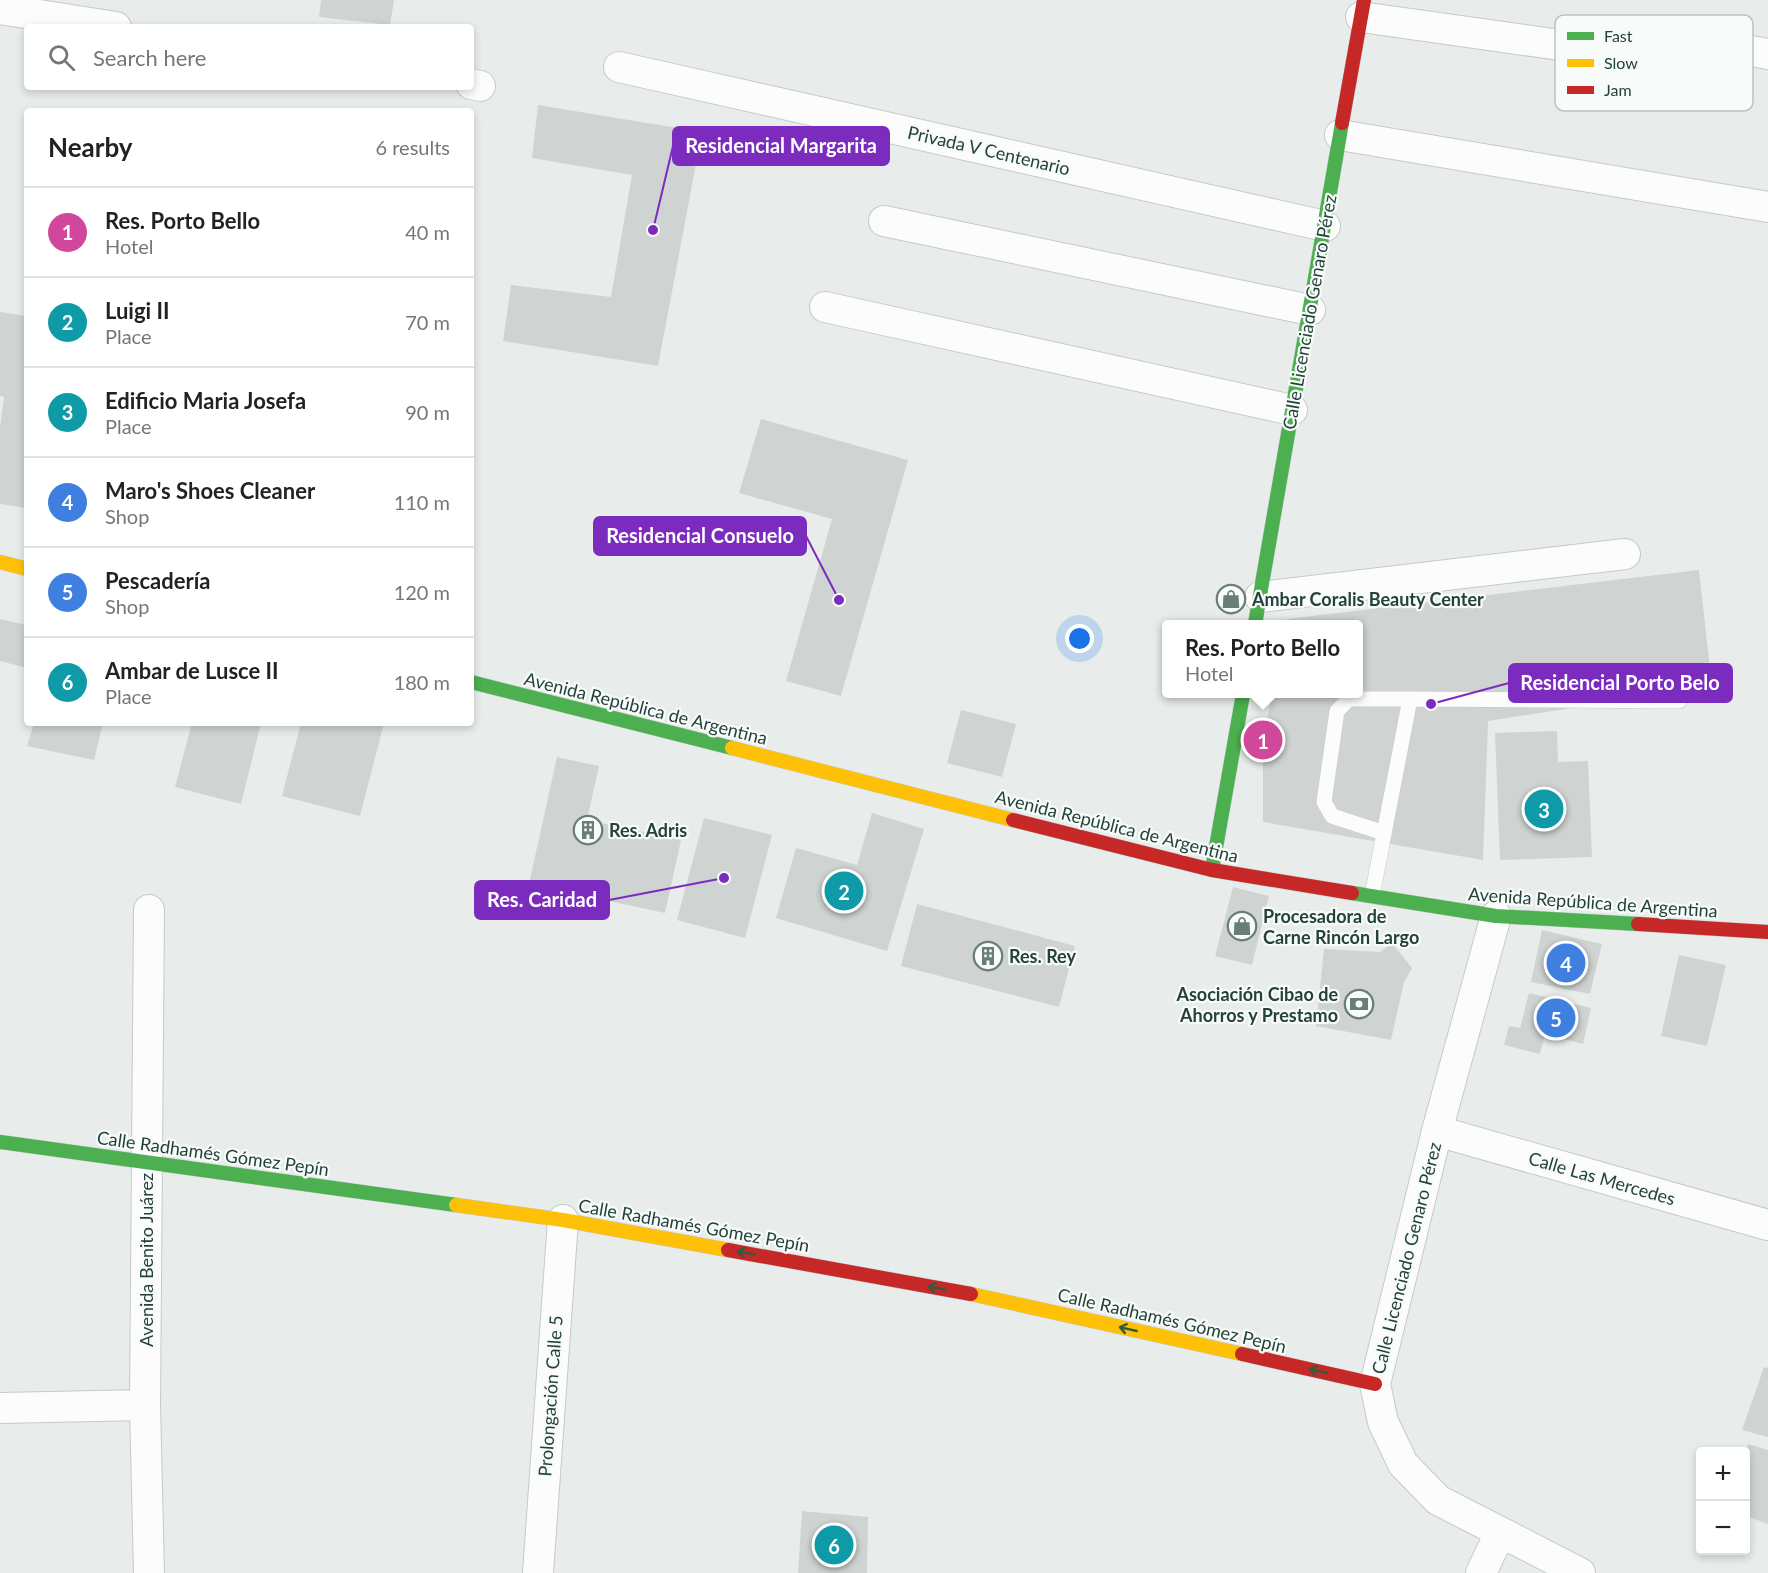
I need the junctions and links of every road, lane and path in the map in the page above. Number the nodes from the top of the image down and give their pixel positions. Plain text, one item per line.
1 (15, 7) edge
2 (1362, 9) edge
3 (101, 24) edge
4 (1555, 43) edge
5 (1753, 51) edge
6 (1768, 54) edge
7 (619, 67) dead end
8 (1340, 135) junction
9 (1768, 207) edge
10 (884, 221) dead end
11 (1325, 226) junction
12 (825, 307) dead end
13 (1310, 310) junction
14 (1292, 410) junction
15 (1625, 554) dead end
16 (0, 562) edge
17 (24, 568) edge
18 (1257, 611) edge
19 (474, 683) edge
20 (1242, 698) edge
21 (1410, 699) junction
22 (1679, 701) dead end
23 (1384, 832) junction
24 (1212, 870) junction
25 (1372, 896) junction
26 (149, 910) dead end
27 (1496, 916) junction
28 (1768, 932) edge
29 (1437, 1131) junction
30 (0, 1142) edge
31 (146, 1161) junction
32 (563, 1220) junction
33 (1768, 1225) edge
34 (1375, 1384) junction
35 (145, 1405) junction
36 (0, 1408) edge
37 (1500, 1533) junction
38 (148, 1573) edge
39 (538, 1573) edge
40 (1481, 1573) edge
41 (1580, 1573) edge

1 - 3 street
2 - 4 street
2 - 8 main road, Calle Licenciado Genaro Pérez
5 - 6 street
7 - 11 street, Privada V Centenario
8 - 9 street
8 - 11 main road, Calle Licenciado Genaro Pérez
10 - 13 street
11 - 13 main road, Calle Licenciado Genaro Pérez
12 - 14 street
13 - 14 main road, Calle Licenciado Genaro Pérez
14 - 18 main road, Calle Licenciado Genaro Pérez
15 - 18 street
16 - 17 main road
19 - 24 main road, Avenida República de Argentina
20 - 24 main road
21 - 22 lane
21 - 23 lane
21 - 23 lane
23 - 25 lane
24 - 25 main road, Avenida República de Argentina
25 - 27 main road, Avenida República de Argentina
26 - 31 street, Avenida Benito Juárez
27 - 28 main road, Avenida República de Argentina
27 - 29 street, Calle Licenciado Genaro Pérez
29 - 33 street, Calle Las Mercedes
29 - 34 street, Calle Licenciado Genaro Pérez
30 - 31 main road, Calle Radhamés Gómez Pepín
31 - 32 main road, Calle Radhamés Gómez Pepín
31 - 35 street, Avenida Benito Juárez
34 -> 32 main road, Calle Radhamés Gómez Pepín
32 - 39 street, Prolongación Calle 5
34 - 37 street, Calle Licenciado Genaro Pérez
35 - 36 street
35 - 38 street, Avenida Benito Juárez
37 - 40 street
37 - 41 street, Calle Licenciado Genaro Pérez

